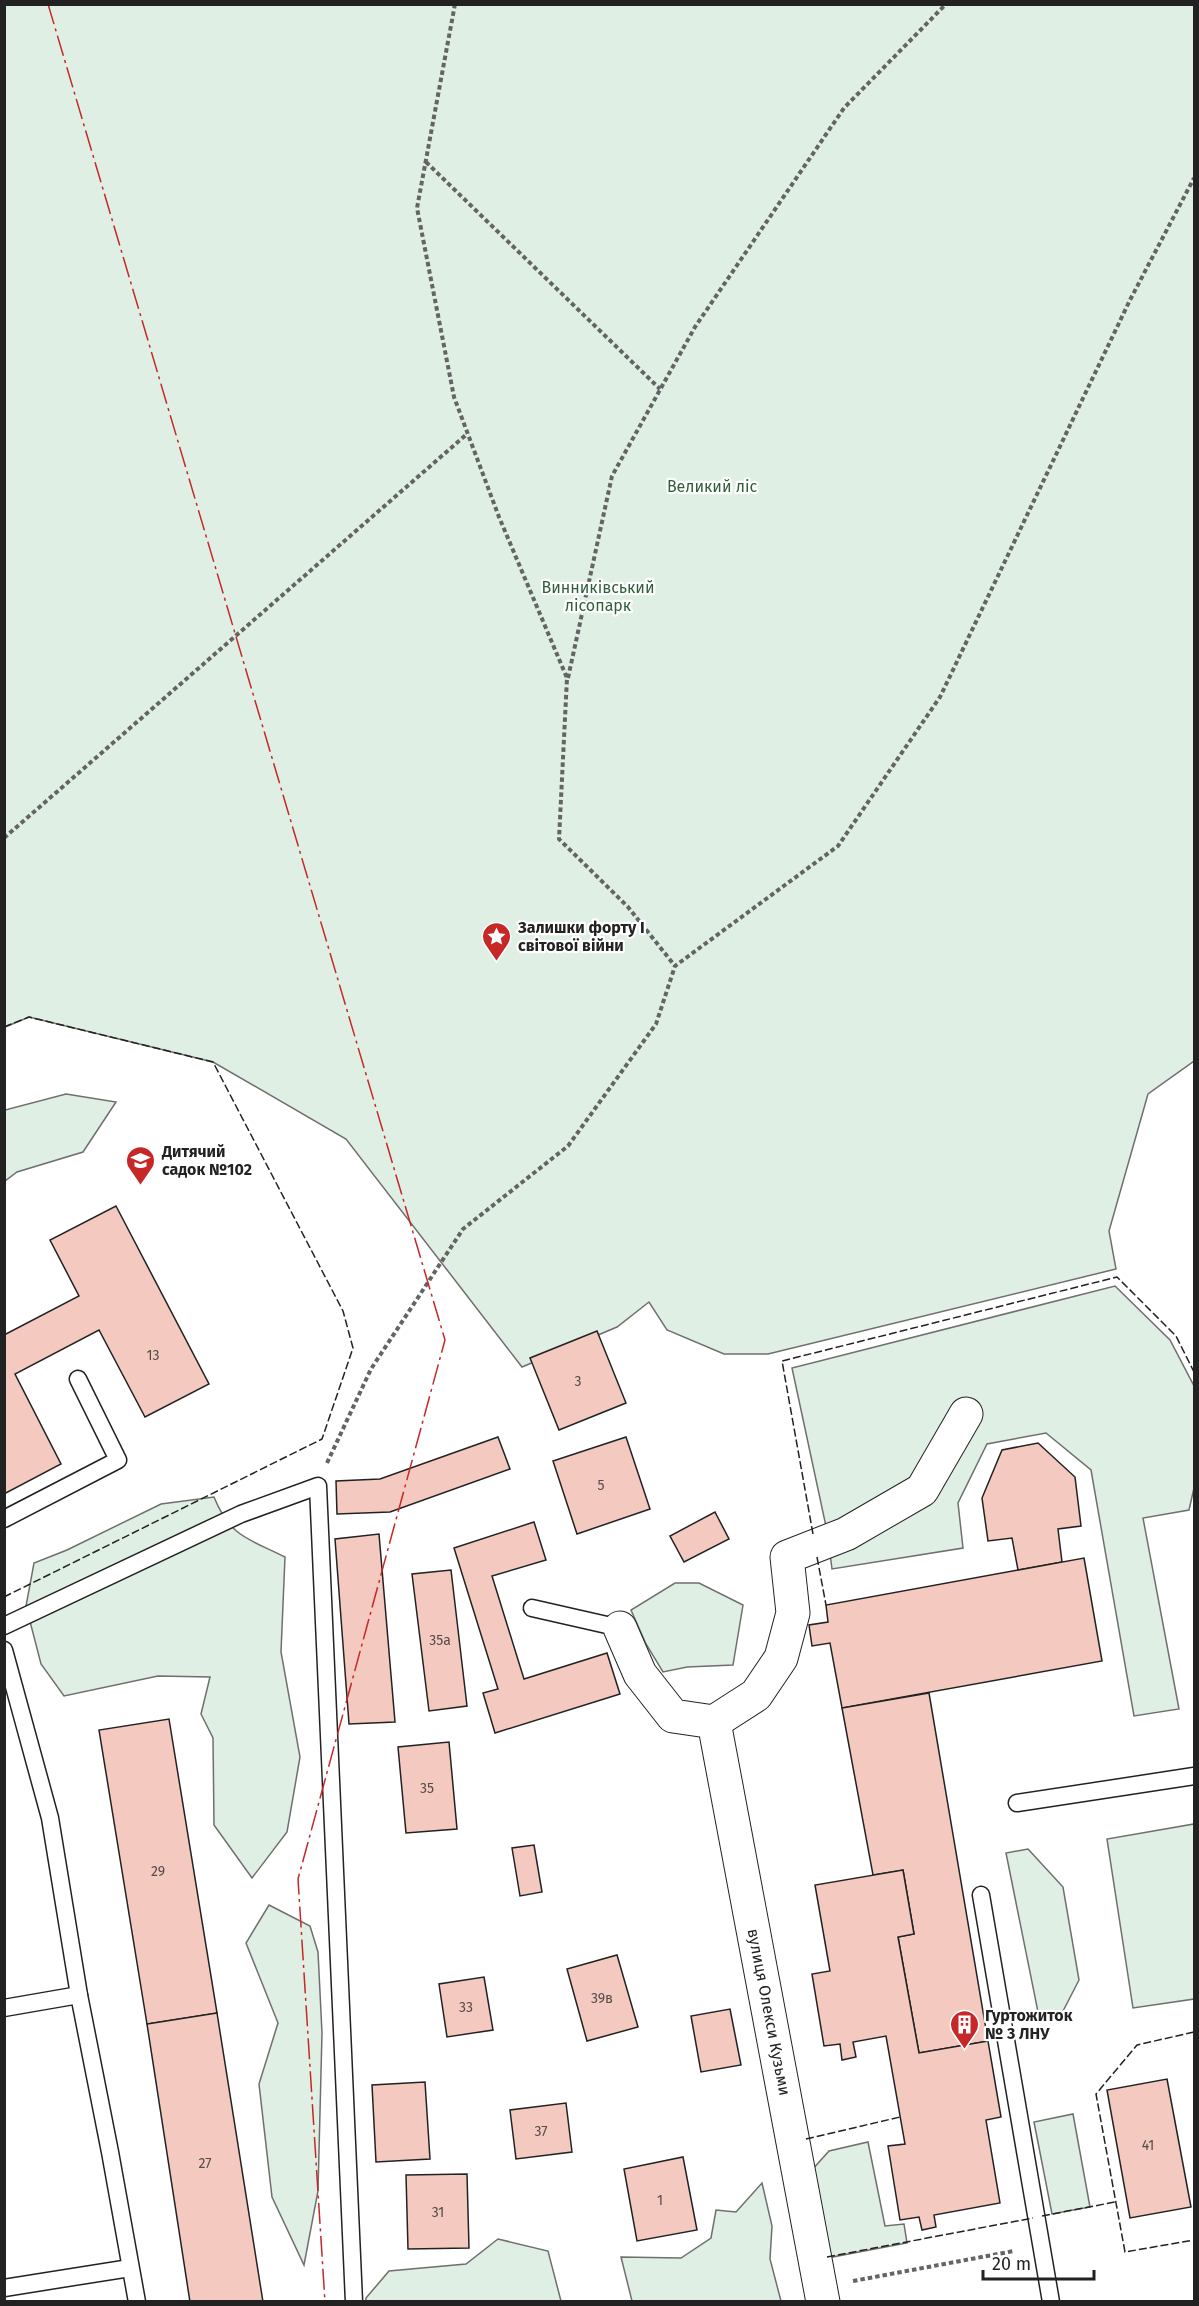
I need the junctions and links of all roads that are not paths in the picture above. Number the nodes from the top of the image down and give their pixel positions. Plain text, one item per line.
1 (78, 1379) dead end
2 (966, 1414) dead end
3 (4, 1519) edge
4 (532, 1608) dead end
5 (4, 1626) edge
6 (620, 1628) joint
7 (4, 1650) edge
8 (714, 1722) junction
9 (1194, 1776) edge
10 (1017, 1803) dead end
11 (981, 1895) dead end
12 (79, 1995) junction
13 (4, 2008) edge
14 (130, 2268) junction
15 (4, 2288) edge
16 (821, 2294) edge
17 (137, 2301) edge
18 (354, 2301) edge
19 (1051, 2301) edge

1 - 3 lane
2 - 8 street
4 - 6 lane
5 - 18 lane
6 - 8 street
7 - 12 lane
8 - 16 street, вулиця Олекси Кузьми
9 - 10 lane
11 - 19 lane
12 - 13 lane
12 - 14 lane
14 - 15 lane
14 - 17 lane

